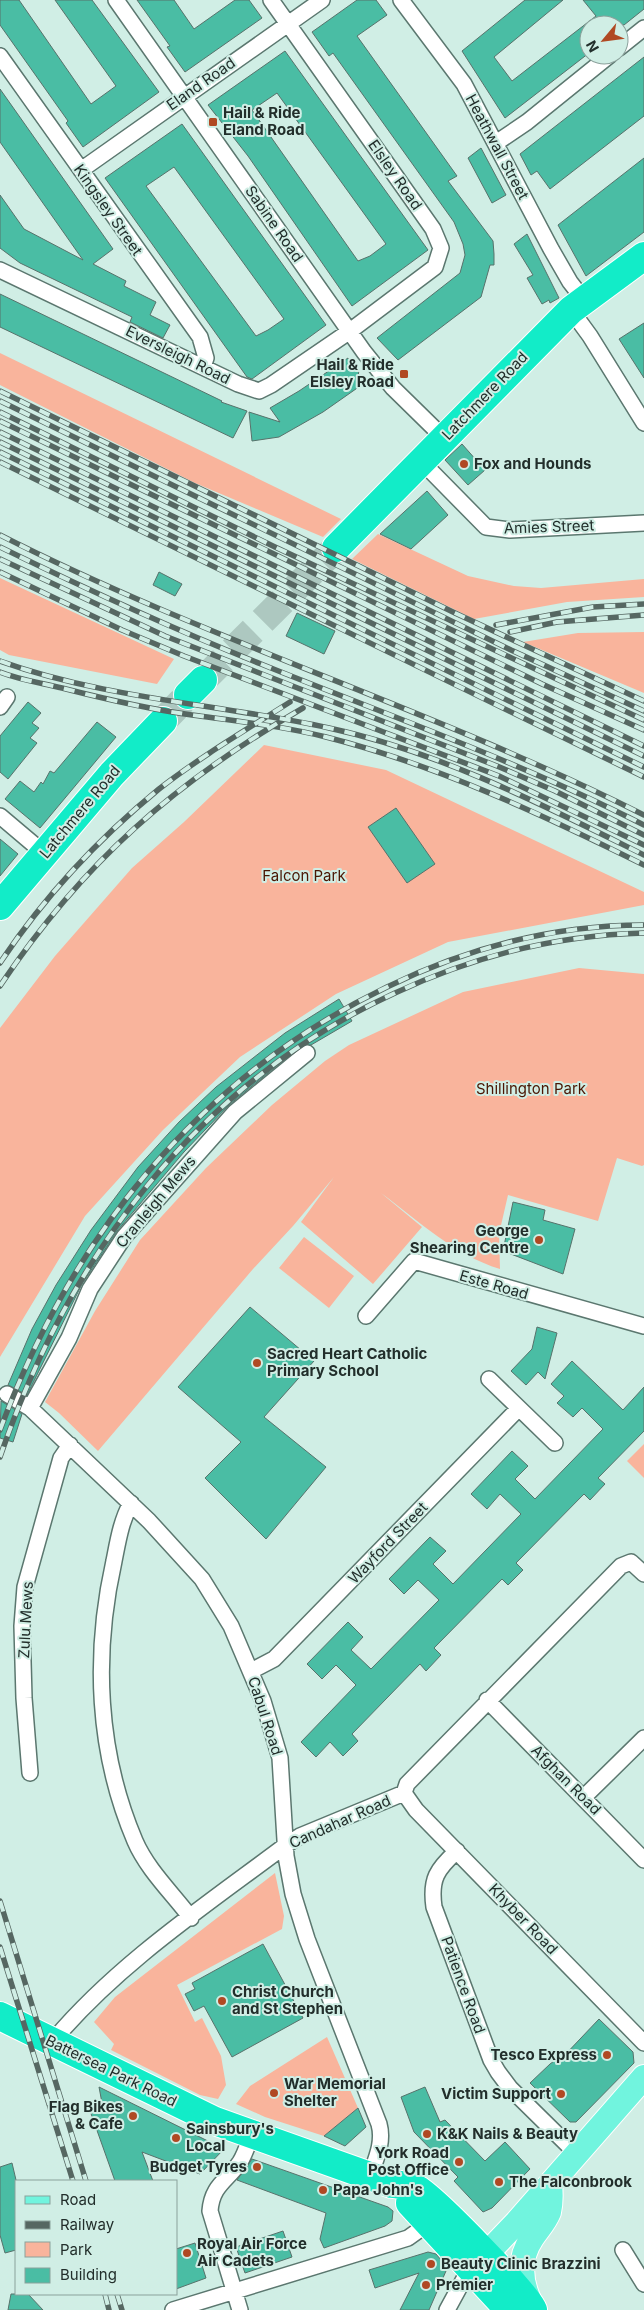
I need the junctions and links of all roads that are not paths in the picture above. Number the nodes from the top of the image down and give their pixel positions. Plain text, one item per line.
1 (116, 0) edge
2 (271, 0) edge
3 (322, 0) edge
4 (401, 0) edge
5 (288, 24) junction
6 (644, 28) edge
7 (629, 40) edge
8 (0, 56) edge
9 (598, 65) edge
10 (184, 96) junction
11 (496, 143) junction
12 (81, 170) junction
13 (644, 256) edge
14 (0, 270) edge
15 (577, 305) junction
16 (350, 331) junction
17 (203, 367) junction
18 (644, 422) edge
19 (444, 438) junction
20 (422, 462) junction
21 (644, 523) edge
22 (336, 548) tunnel mouth
23 (163, 721) tunnel mouth
24 (0, 816) edge
25 (45, 854) junction
26 (0, 906) edge
27 (308, 1053) dead end
28 (366, 1316) dead end
29 (644, 1326) edge
30 (489, 1379) dead end
31 (7, 1394) dead end
32 (30, 1408) junction
33 (518, 1409) junction
34 (555, 1443) dead end
35 (70, 1444) junction
36 (131, 1503) junction
37 (644, 1574) edge
38 (251, 1671) junction
39 (487, 1700) junction
40 (644, 1738) edge
41 (30, 1773) dead end
42 (404, 1793) junction
43 (584, 1797) junction
44 (286, 1845) junction
45 (457, 1851) junction
46 (644, 1860) edge
47 (191, 1918) junction
48 (0, 2016) edge
49 (52, 2042) junction
50 (644, 2043) edge
51 (644, 2077) edge
52 (251, 2136) junction
53 (577, 2154) junction
54 (381, 2180) junction
55 (550, 2185) junction
56 (429, 2224) junction
57 (623, 2250) dead end
58 (479, 2262) junction
59 (644, 2284) edge
60 (234, 2291) junction
61 (525, 2309) edge
62 (173, 2310) edge
63 (240, 2310) edge
64 (447, 2310) edge

1 - 10 street, Sabine Road
2 - 5 street, Elsley Road
3 - 5 street, Eland Road
4 - 11 street, Heathwall Street
5 - 10 street, Eland Road
5 - 16 street, Elsley Road
6 - 7 street
8 - 12 street, Kingsley Street
9 - 11 street
10 - 12 street, Eland Road
10 - 16 street, Sabine Road
11 - 15 street, Heathwall Street
12 - 17 street, Kingsley Street
13 - 15 highway, Latchmere Road
14 - 17 street, Eversleigh Road
15 - 18 street
15 - 19 highway, Latchmere Road
16 - 17 street, Eversleigh Road
16 - 19 street, Sabine Road
19 - 20 highway, Latchmere Road
20 - 21 street, Amies Street
20 - 22 highway, Latchmere Road
23 - 25 highway, Latchmere Road
24 - 25 street
25 - 26 highway, Latchmere Road
27 - 32 street, Cranleigh Mews
28 - 29 street, Este Road
30 - 33 street
31 - 32 street, Cabul Road
32 - 35 street, Cabul Road
33 - 34 street
33 - 38 street, Wayford Street
35 - 36 street, Cabul Road
35 - 41 street, Zulu Mews
36 - 38 street, Cabul Road
36 - 47 street
37 - 39 street, Candahar Road
38 - 44 street, Cabul Road
39 - 42 street, Candahar Road
39 - 43 street, Afghan Road
40 - 43 street
42 - 44 street, Candahar Road
42 - 45 street, Khyber Road
43 - 46 street, Afghan Road
44 - 47 street, Candahar Road
44 - 54 street, Cabul Road
45 - 50 street, Khyber Road
45 - 53 street, Patience Road
47 - 49 street, Candahar Road
48 - 49 highway, Battersea Park Road
49 - 52 highway, Battersea Park Road
51 - 53 main road
52 - 54 highway, Battersea Park Road
52 - 60 street
53 - 55 main road
54 - 56 highway, Battersea Park Road
54 - 58 highway, Battersea Park Road
55 - 58 main road
55 - 61 main road
56 - 58 highway, Battersea Park Road
56 - 60 street
57 - 59 street
58 - 61 highway
58 - 64 street
60 - 62 street
60 - 63 street

